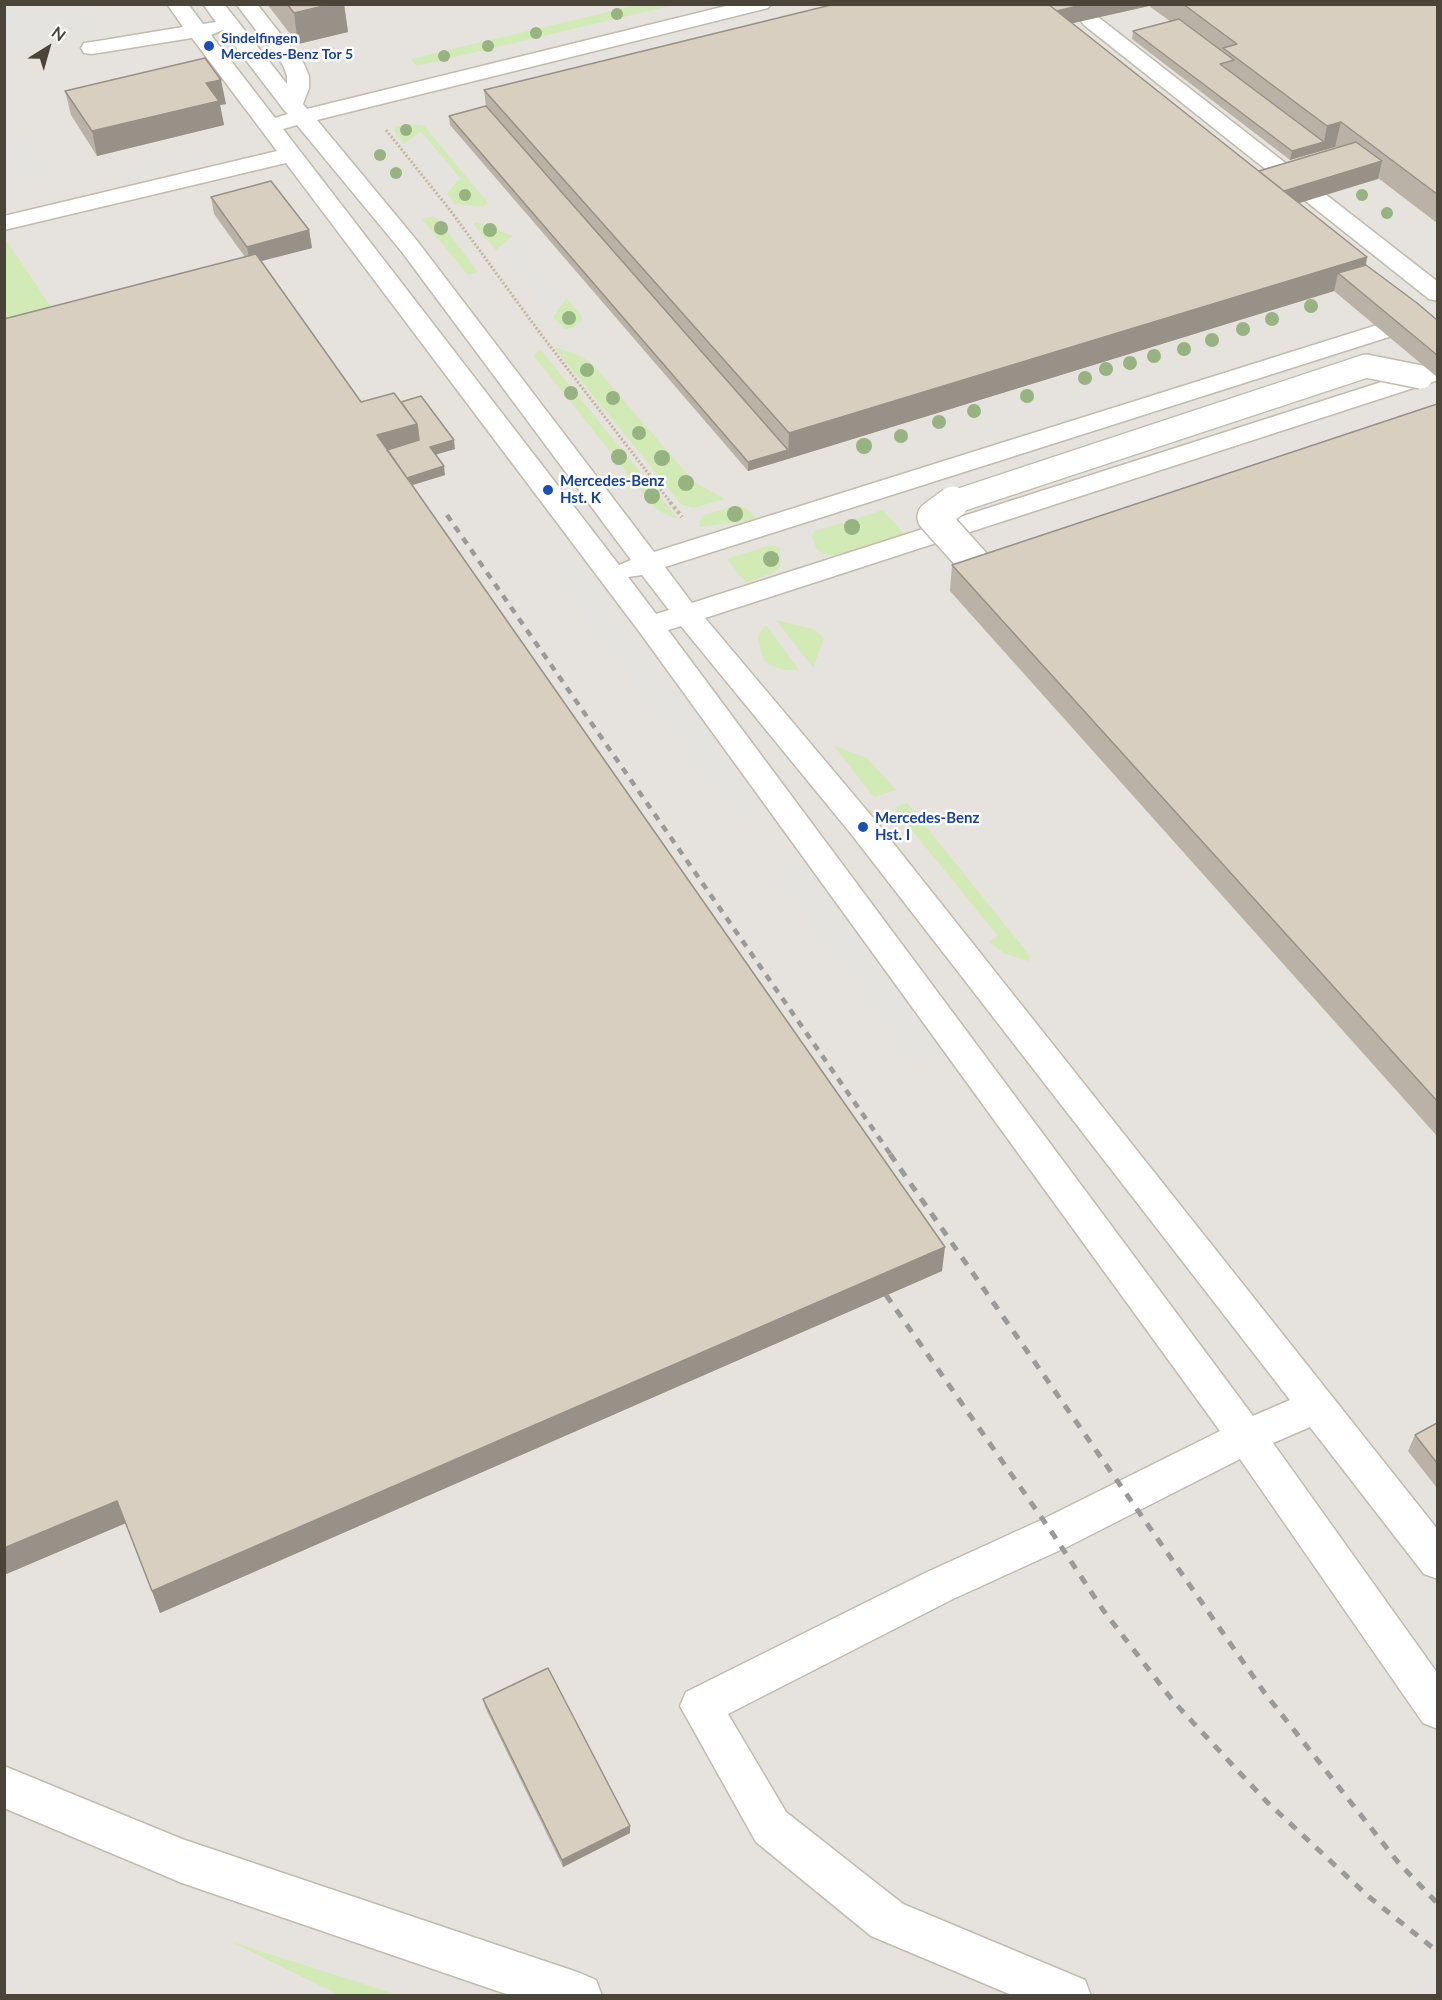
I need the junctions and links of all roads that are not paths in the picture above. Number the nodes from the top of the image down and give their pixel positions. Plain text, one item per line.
1 (213, 4) edge
2 (246, 4) edge
3 (761, 4) edge
4 (176, 6) edge
5 (1090, 21) dead end
6 (230, 25) junction
7 (197, 32) junction
8 (92, 48) dead end
9 (297, 111) junction
10 (270, 126) junction
11 (290, 155) junction
12 (4, 223) edge
13 (1435, 307) edge
14 (1383, 331) edge
15 (649, 564) junction
16 (611, 575) junction
17 (988, 578) edge
18 (686, 614) junction
19 (651, 627) junction
20 (1317, 1406) junction
21 (1246, 1437) junction
22 (1437, 1561) edge
23 (1437, 1709) edge
24 (4, 1787) edge
25 (580, 1995) edge
26 (1069, 1995) edge

1 - 6 street
2 - 9 street
3 - 9 street
4 - 7 street
5 - 13 street
6 - 7 street
6 - 9 street
7 - 8 street
7 - 10 street
9 - 10 street
9 - 15 street
10 - 11 street
11 - 12 street
11 - 16 street
14 - 15 street
15 - 16 street
15 - 18 street
16 - 19 street
17 - 18 street, bridge
18 - 19 street
18 - 20 street
19 - 21 street
20 - 21 street
20 - 22 street
21 - 23 street
21 - 26 street
24 - 25 street

